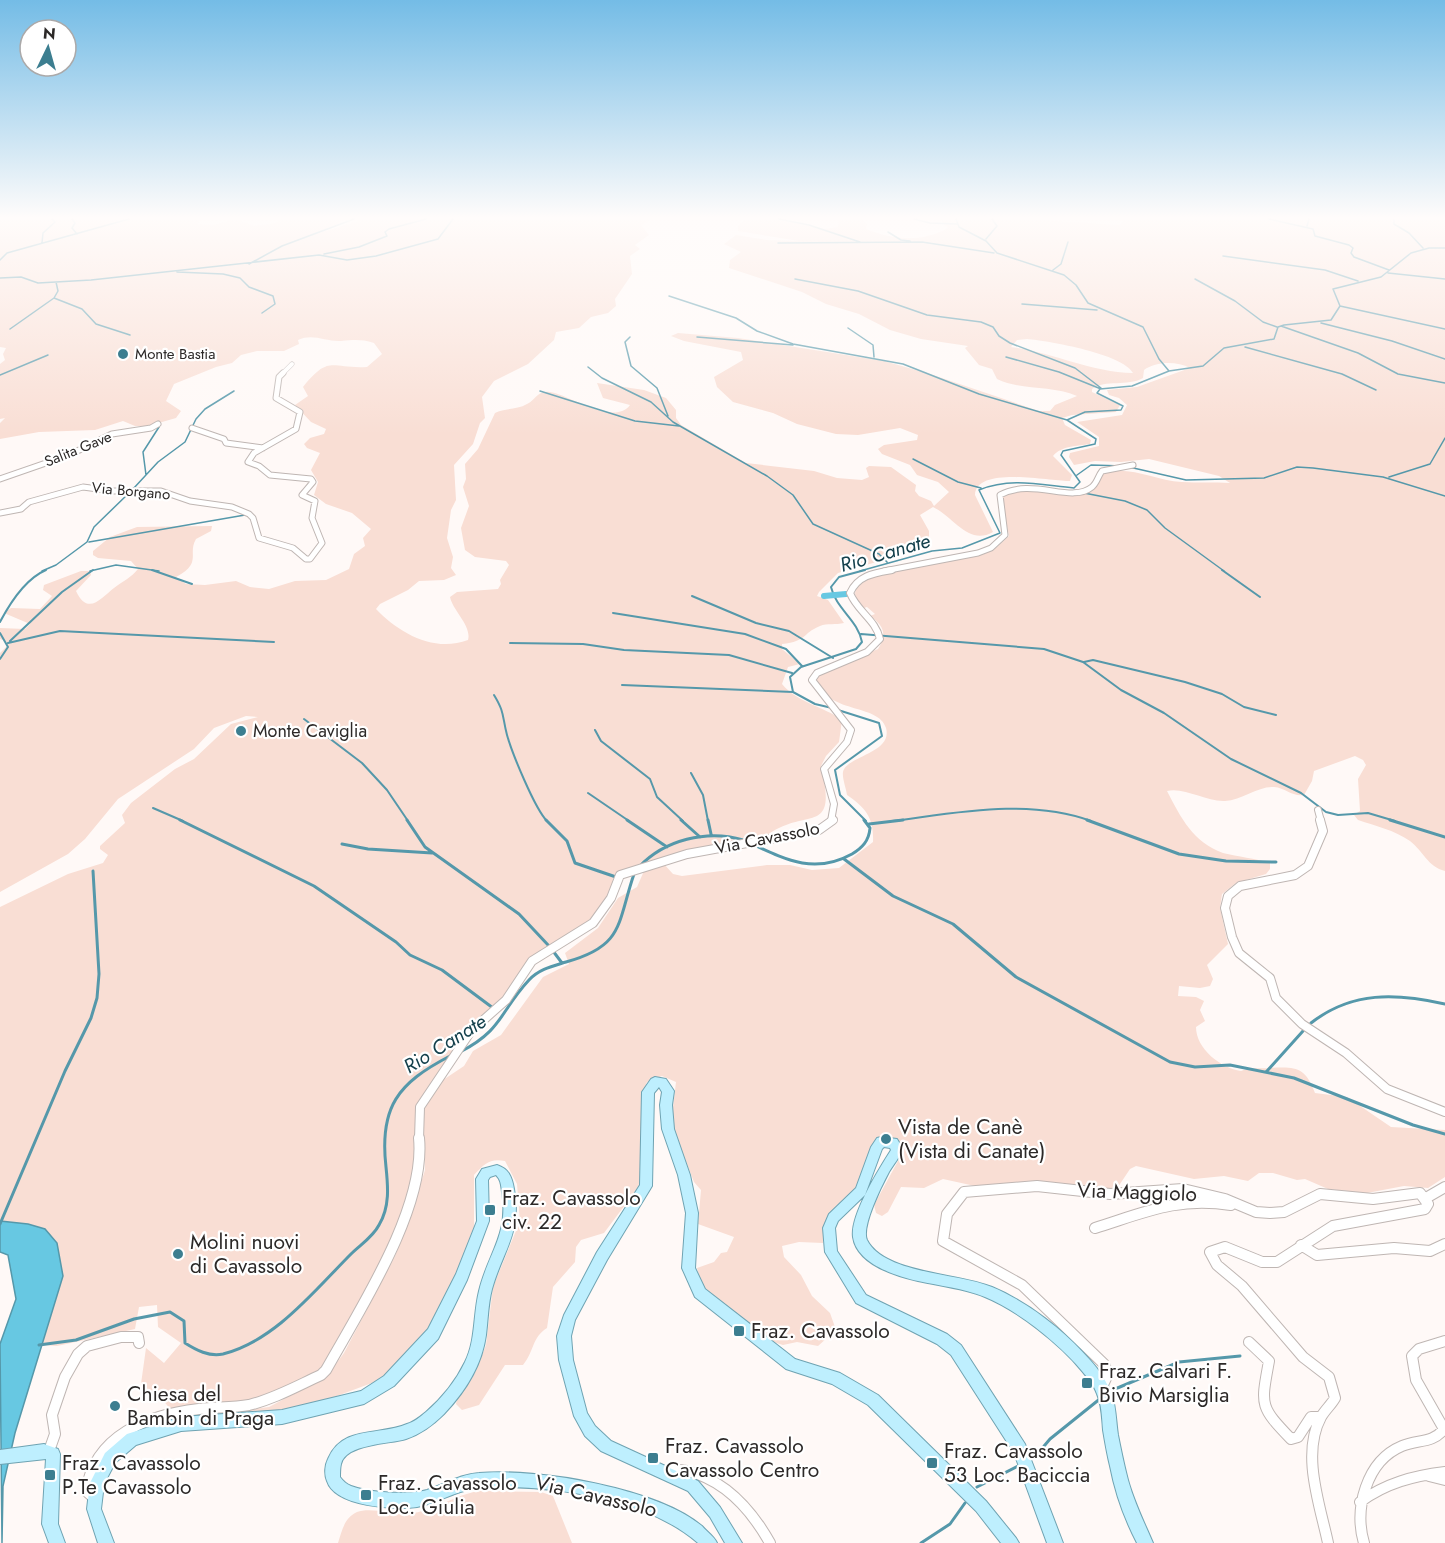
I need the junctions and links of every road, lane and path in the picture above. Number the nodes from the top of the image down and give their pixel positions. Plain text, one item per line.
1 (292, 364) dead end
2 (158, 424) dead end
3 (192, 428) dead end
4 (263, 448) junction
5 (1133, 465) dead end
6 (0, 479) edge
7 (0, 513) edge
8 (1318, 810) dead end
9 (1445, 1112) edge
10 (1445, 1187) edge
11 (1426, 1198) junction
12 (1240, 1206) junction
13 (1095, 1228) dead end
14 (1445, 1244) edge
15 (1301, 1245) junction
16 (1445, 1341) edge
17 (1249, 1342) dead end
18 (139, 1343) dead end
19 (1103, 1391) junction
20 (1320, 1418) junction
21 (46, 1451) junction
22 (0, 1457) edge
23 (1445, 1472) edge
24 (666, 1473) junction
25 (1421, 1474) junction
26 (1445, 1480) edge
27 (94, 1498) junction
28 (1360, 1502) junction
29 (57, 1543) edge
30 (106, 1543) edge
31 (709, 1543) edge
32 (734, 1543) edge
33 (770, 1543) edge
34 (1011, 1543) edge
35 (1055, 1543) edge
36 (1145, 1543) edge
37 (1328, 1543) edge
38 (1364, 1543) edge

1 - 4 street
2 - 6 street, Salita Gave
3 - 4 street
4 - 7 street, Via Borgano
5 - 27 street, Via Cavassolo
8 - 9 street
10 - 11 street
11 - 12 street, Via Maggiolo
11 - 15 street
12 - 13 street
12 - 19 street, Via Maggiolo
14 - 15 street
15 - 20 street
16 - 28 street
17 - 20 street
18 - 21 street
19 - 35 main road
19 - 36 main road
20 - 37 street
21 - 22 main road
21 - 29 main road
23 - 25 street
24 - 32 main road, Via Cavassolo
24 - 33 street
24 - 34 main road, Via Cavassolo
25 - 26 street
25 - 28 street
27 - 30 main road
27 - 31 main road, Via Cavassolo
28 - 38 street

